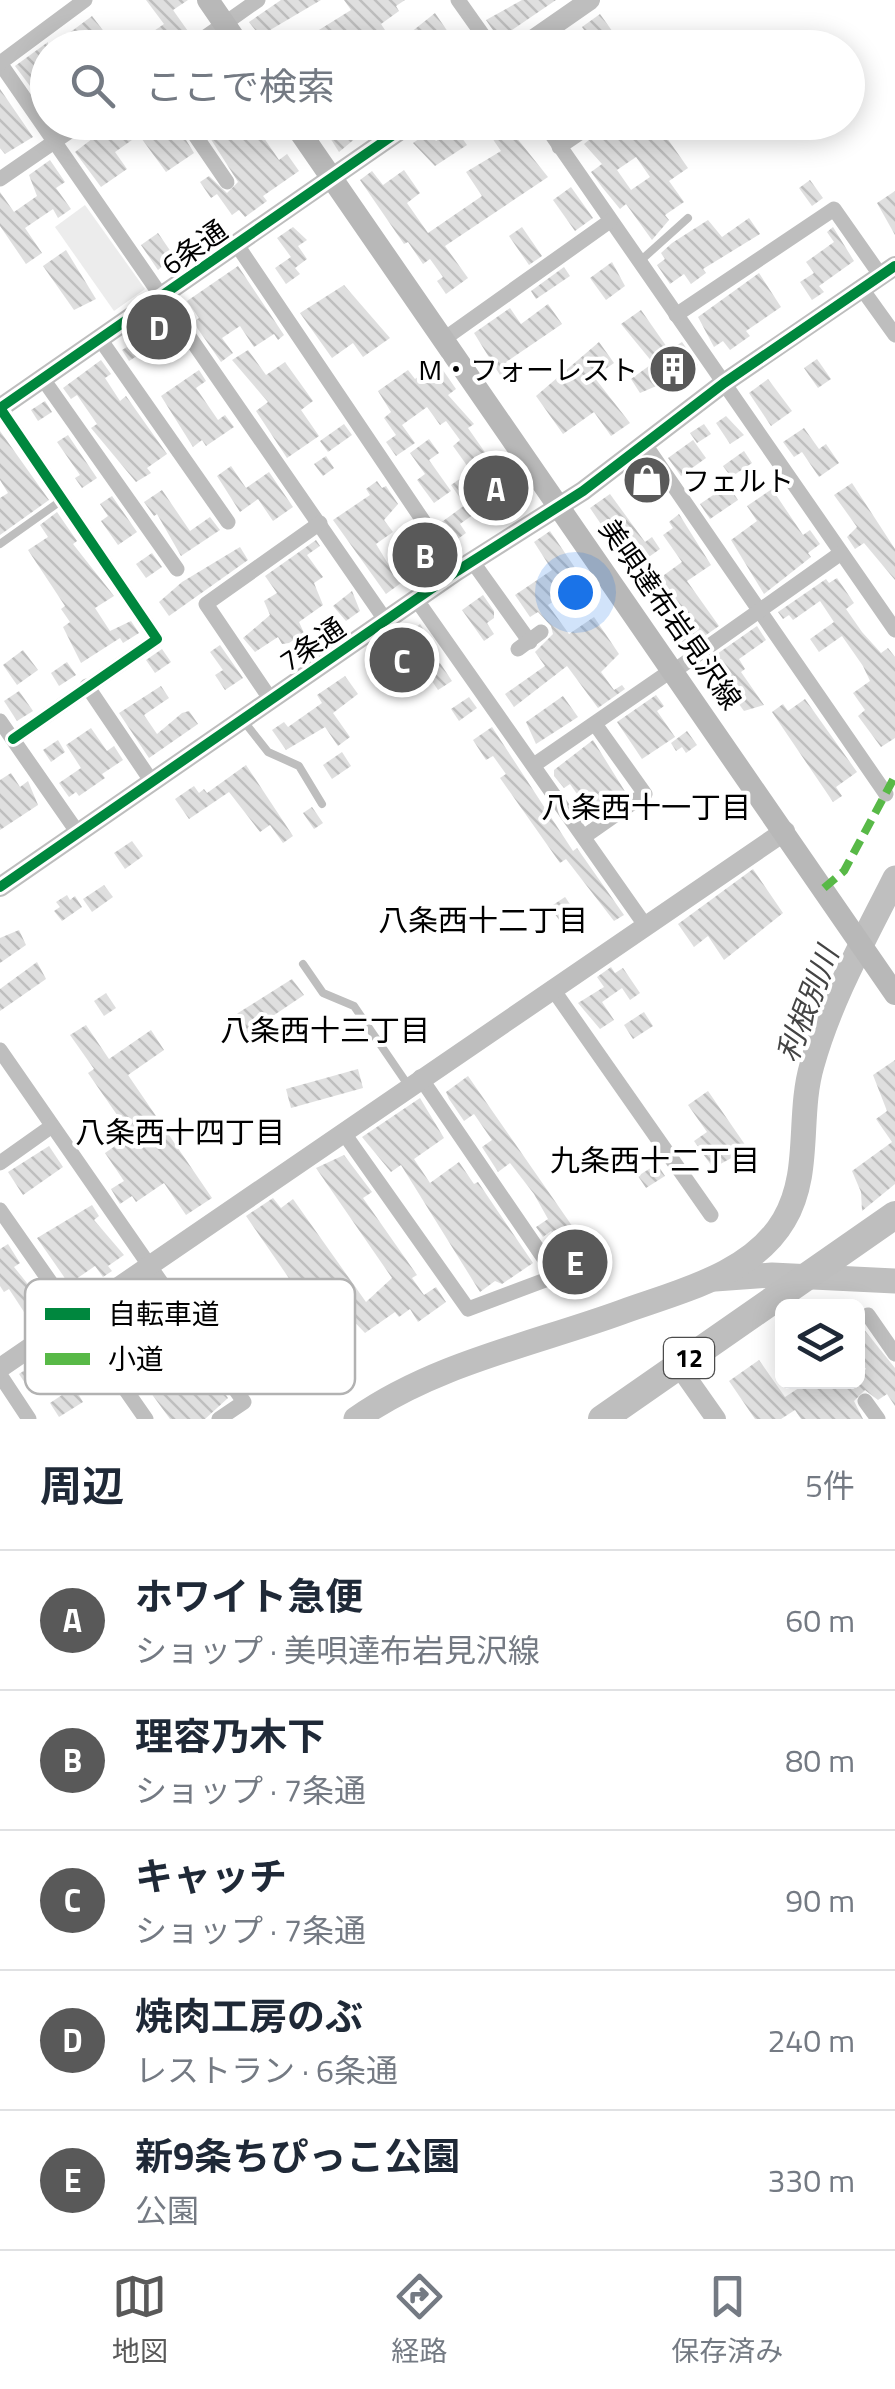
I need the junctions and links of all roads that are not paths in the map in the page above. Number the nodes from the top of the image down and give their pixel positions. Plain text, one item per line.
1 (85, 0) edge
2 (208, 0) edge
3 (258, 0) edge
4 (458, 0) edge
5 (590, 0) edge
6 (224, 24) junction
7 (45, 30) edge
8 (216, 30) edge
9 (228, 30) edge
10 (479, 30) edge
11 (547, 30) edge
12 (30, 41) edge
13 (0, 63) edge
14 (30, 106) edge
15 (58, 140) edge
16 (199, 140) edge
17 (306, 140) edge
18 (386, 140) edge
19 (555, 140) edge
20 (569, 140) edge
21 (55, 142) junction
22 (559, 147) junction
23 (332, 178) junction
24 (0, 179) edge
25 (228, 182) dead end
26 (688, 218) dead end
27 (610, 220) junction
28 (237, 244) junction
29 (639, 262) junction
30 (888, 271) edge
31 (862, 288) junction
32 (162, 297) junction
33 (676, 315) junction
34 (895, 335) edge
35 (100, 339) junction
36 (444, 339) junction
37 (42, 379) junction
38 (724, 384) junction
39 (2, 402) edge
40 (646, 446) junction
41 (62, 500) junction
42 (560, 505) junction
43 (228, 522) dead end
44 (320, 523) junction
45 (0, 544) edge
46 (842, 554) junction
47 (464, 566) junction
48 (177, 570) dead end
49 (416, 599) junction
50 (760, 609) junction
51 (386, 621) junction
52 (895, 630) edge
53 (530, 641) dead end
54 (673, 671) junction
55 (88, 686) junction
56 (270, 700) junction
57 (242, 720) junction
58 (0, 721) edge
59 (596, 724) junction
60 (13, 739) junction
61 (534, 765) junction
62 (152, 782) junction
63 (886, 794) dead end
64 (322, 804) dead end
65 (785, 831) junction
66 (78, 833) junction
67 (584, 836) junction
68 (1, 884) edge
69 (645, 925) junction
70 (303, 964) dead end
71 (552, 988) junction
72 (895, 994) edge
73 (0, 1050) edge
74 (414, 1081) junction
75 (52, 1126) junction
76 (343, 1132) junction
77 (0, 1163) edge
78 (0, 1210) edge
79 (711, 1215) dead end
80 (895, 1216) edge
81 (895, 1235) edge
82 (854, 1253) junction
83 (150, 1266) junction
84 (49, 1279) edge
85 (130, 1279) edge
86 (159, 1279) edge
87 (793, 1299) edge
88 (775, 1312) edge
89 (868, 1315) dead end
90 (25, 1353) edge
91 (895, 1354) edge
92 (0, 1372) edge
93 (683, 1372) junction
94 (129, 1394) edge
95 (238, 1394) edge
96 (866, 1401) dead end
97 (29, 1419) edge
98 (146, 1419) edge
99 (219, 1419) edge
100 (602, 1419) edge
101 (629, 1419) edge
102 (716, 1419) edge
103 (878, 1419) edge

1 - 7 street
2 - 6 main road
3 - 6 street
4 - 10 street
5 - 11 street
6 - 8 street
6 - 9 main road
12 - 13 street
13 - 14 street
15 - 21 street
16 - 25 street
17 - 23 main road, 美唄達布岩見沢線
18 - 23 street, 6条通
19 - 22 street
20 - 22 street
21 - 24 street
21 - 32 street
22 - 27 street
23 - 28 street, 6条通
23 - 36 main road, 美唄達布岩見沢線
26 - 29 lane
27 - 29 street
27 - 36 street
28 - 32 street, 6条通
28 - 47 street
29 - 33 street
30 - 31 street, 7条通
30 - 33 street
31 - 34 street
31 - 38 street, 7条通
32 - 35 street, 6条通
32 - 44 street
33 - 38 street
35 - 37 street, 6条通
35 - 43 street
36 - 42 main road, 美唄達布岩見沢線
37 - 39 street, 6条通
37 - 48 street
38 - 40 street, 7条通
38 - 46 street
39 - 41 street
40 - 42 street, 7条通
40 - 50 street
41 - 45 lane
41 - 55 street
42 - 47 street, 7条通
42 - 54 main road, 美唄達布岩見沢線
44 - 51 street
44 - 56 street
46 - 50 street
46 - 52 street
47 - 49 street, 7条通
47 - 53 street
49 - 51 street, 7条通
49 - 61 street
50 - 54 street
50 - 63 street
51 - 56 street, 7条通
54 - 59 street
54 - 65 main road, 美唄達布岩見沢線
55 - 60 street
55 - 62 street
56 - 57 street, 7条通
57 - 62 street, 7条通
57 - 64 lane
58 - 60 street
59 - 61 street
59 - 67 street
60 - 66 street
61 - 67 street
62 - 66 street, 7条通
65 - 69 street
65 - 72 main road, 美唄達布岩見沢線
66 - 68 street, 7条通
67 - 69 street
69 - 71 street
70 - 74 lane
71 - 74 street
71 - 79 street
73 - 75 street
74 - 76 street
74 - 76 street
75 - 77 street
75 - 83 street
76 - 83 street
78 - 84 street
80 - 82 highway, 12
81 - 82 highway, 12
82 - 87 highway, 12
83 - 85 street
83 - 86 street
88 - 93 highway, 12
89 - 91 street
90 - 92 street
92 - 97 street
93 - 100 highway, 12
93 - 101 highway, 12
93 - 102 street
94 - 98 street
95 - 99 street
96 - 103 street

